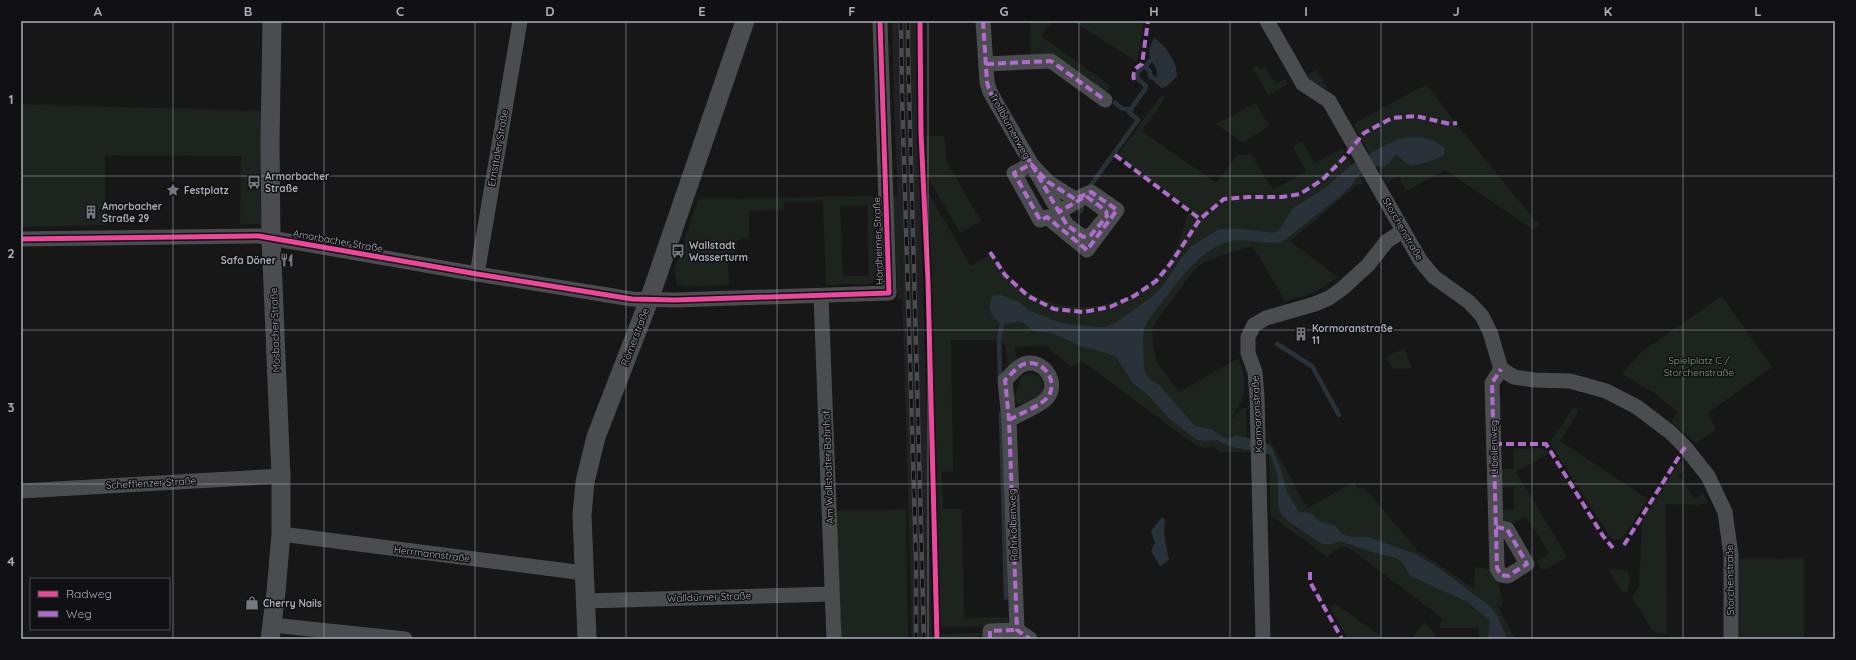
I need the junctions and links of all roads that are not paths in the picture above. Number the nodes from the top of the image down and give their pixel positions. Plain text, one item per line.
1 (272, 21) edge
2 (520, 21) edge
3 (745, 21) edge
4 (880, 21) edge
5 (983, 21) edge
6 (1267, 21) edge
7 (986, 64) junction
8 (1105, 100) dead end
9 (1031, 164) junction
10 (1058, 212) dead end
11 (1403, 231) junction
12 (271, 238) junction
13 (21, 239) edge
14 (477, 274) junction
15 (821, 296) junction
16 (649, 300) junction
17 (1501, 369) junction
18 (1009, 420) dead end
19 (281, 476) junction
20 (21, 491) edge
21 (1496, 527) dead end
22 (281, 534) junction
23 (584, 573) junction
24 (832, 594) junction
25 (585, 601) junction
26 (1017, 630) junction
27 (271, 632) edge
28 (405, 639) edge
29 (587, 639) edge
30 (834, 639) edge
31 (990, 639) edge
32 (1030, 639) edge
33 (1264, 639) edge
34 (1731, 639) edge

1 - 12 street, Mosbacher Straße
2 - 14 street, Ernsttaler Straße
3 - 16 street, Römerstraße
4 - 15 street, Hardheimer Straße
5 - 7 street, Trollblumenweg
6 - 11 street, Storchenstraße
7 - 8 street
7 - 9 street, Trollblumenweg
9 - 9 street, Trollblumenweg
9 - 10 street, Trollblumenweg
11 - 17 street, Storchenstraße
11 - 33 street, Kormoranstraße
12 - 13 street, Amorbacher Straße
12 - 14 street, Amorbacher Straße
12 - 19 street, Mosbacher Straße
14 - 16 street, Amorbacher Straße
15 - 16 street, Hardheimer Straße
15 - 24 street, Am Wallstadter Bahnhof
16 - 23 street, Römerstraße
17 - 21 street, Libellenweg
17 - 34 street, Storchenstraße
18 - 26 street, Rohrkolbenweg
19 - 20 street, Schefflenzer Straße
19 - 22 street, Mosbacher Straße
22 - 23 street, Herrmannstraße
22 - 27 street, Mosbacher Straße
23 - 25 street, Römerstraße
24 - 25 street, Walldürner Straße
24 - 30 street, Am Wallstadter Bahnhof
25 - 29 street, Römerstraße
26 - 31 street
26 - 32 street
27 - 28 street

